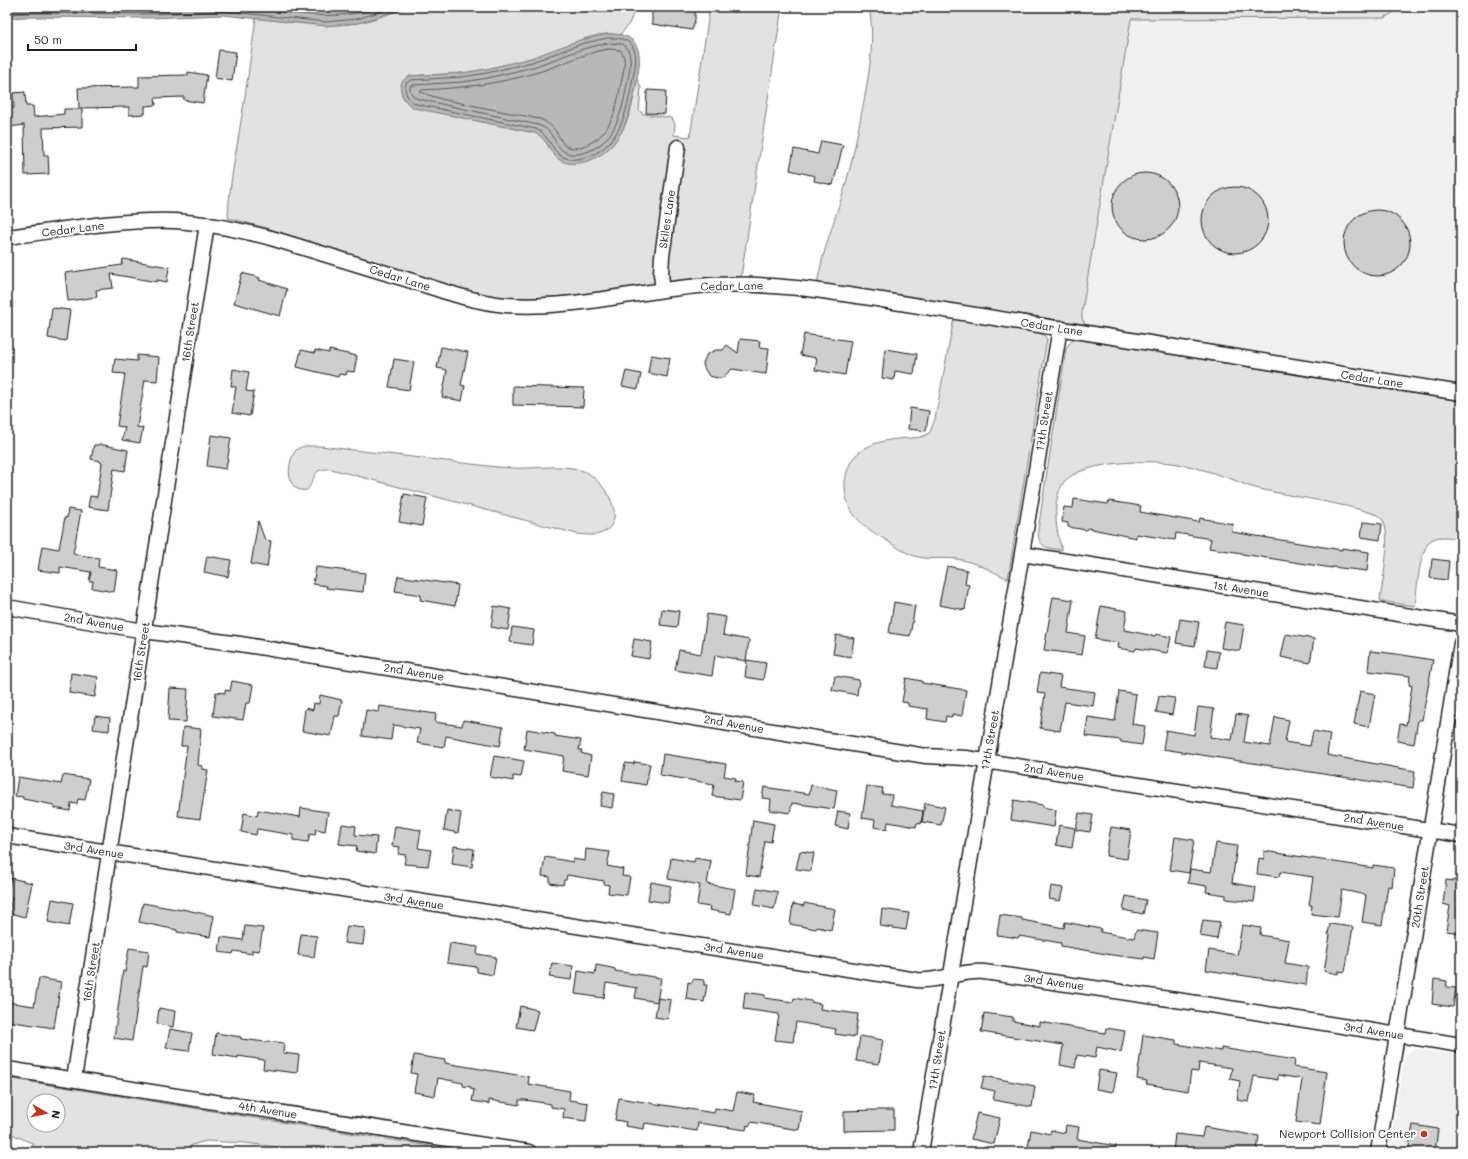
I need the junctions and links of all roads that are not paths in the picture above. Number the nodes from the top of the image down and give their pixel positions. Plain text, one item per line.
1 (678, 147) dead end
2 (207, 224) junction
3 (7, 237) edge
4 (662, 290) junction
5 (1060, 328) junction
6 (1461, 393) edge
7 (1022, 554) junction
8 (7, 607) edge
9 (1461, 624) edge
10 (144, 631) junction
11 (1461, 643) edge
12 (986, 761) junction
13 (1431, 830) junction
14 (1461, 835) edge
15 (7, 836) edge
16 (110, 852) junction
17 (951, 975) junction
18 (1398, 1035) junction
19 (1461, 1045) edge
20 (7, 1069) edge
21 (74, 1079) junction
22 (529, 1152) edge
23 (921, 1152) edge
24 (1378, 1152) edge

1 - 4 street, Skiles Lane
2 - 3 street, Cedar Lane
2 - 4 street, Cedar Lane
2 - 10 street, 16th Street
4 - 5 street, Cedar Lane
5 - 6 street, Cedar Lane
5 - 7 street, 17th Street
7 - 9 street, 1st Avenue
7 - 12 street, 17th Street
8 - 10 street, 2nd Avenue
10 - 12 street, 2nd Avenue
10 - 16 street, 16th Street
11 - 13 street, 20th Street
12 - 13 street, 2nd Avenue
12 - 17 street, 17th Street
13 - 14 street, 2nd Avenue
13 - 18 street, 20th Street
15 - 16 street, 3rd Avenue
16 - 17 street, 3rd Avenue
16 - 21 street, 16th Street
17 - 18 street, 3rd Avenue
17 - 23 street, 17th Street
18 - 19 street, 3rd Avenue
18 - 24 street, 20th Street
20 - 21 street, 4th Avenue
21 - 22 street, 4th Avenue

